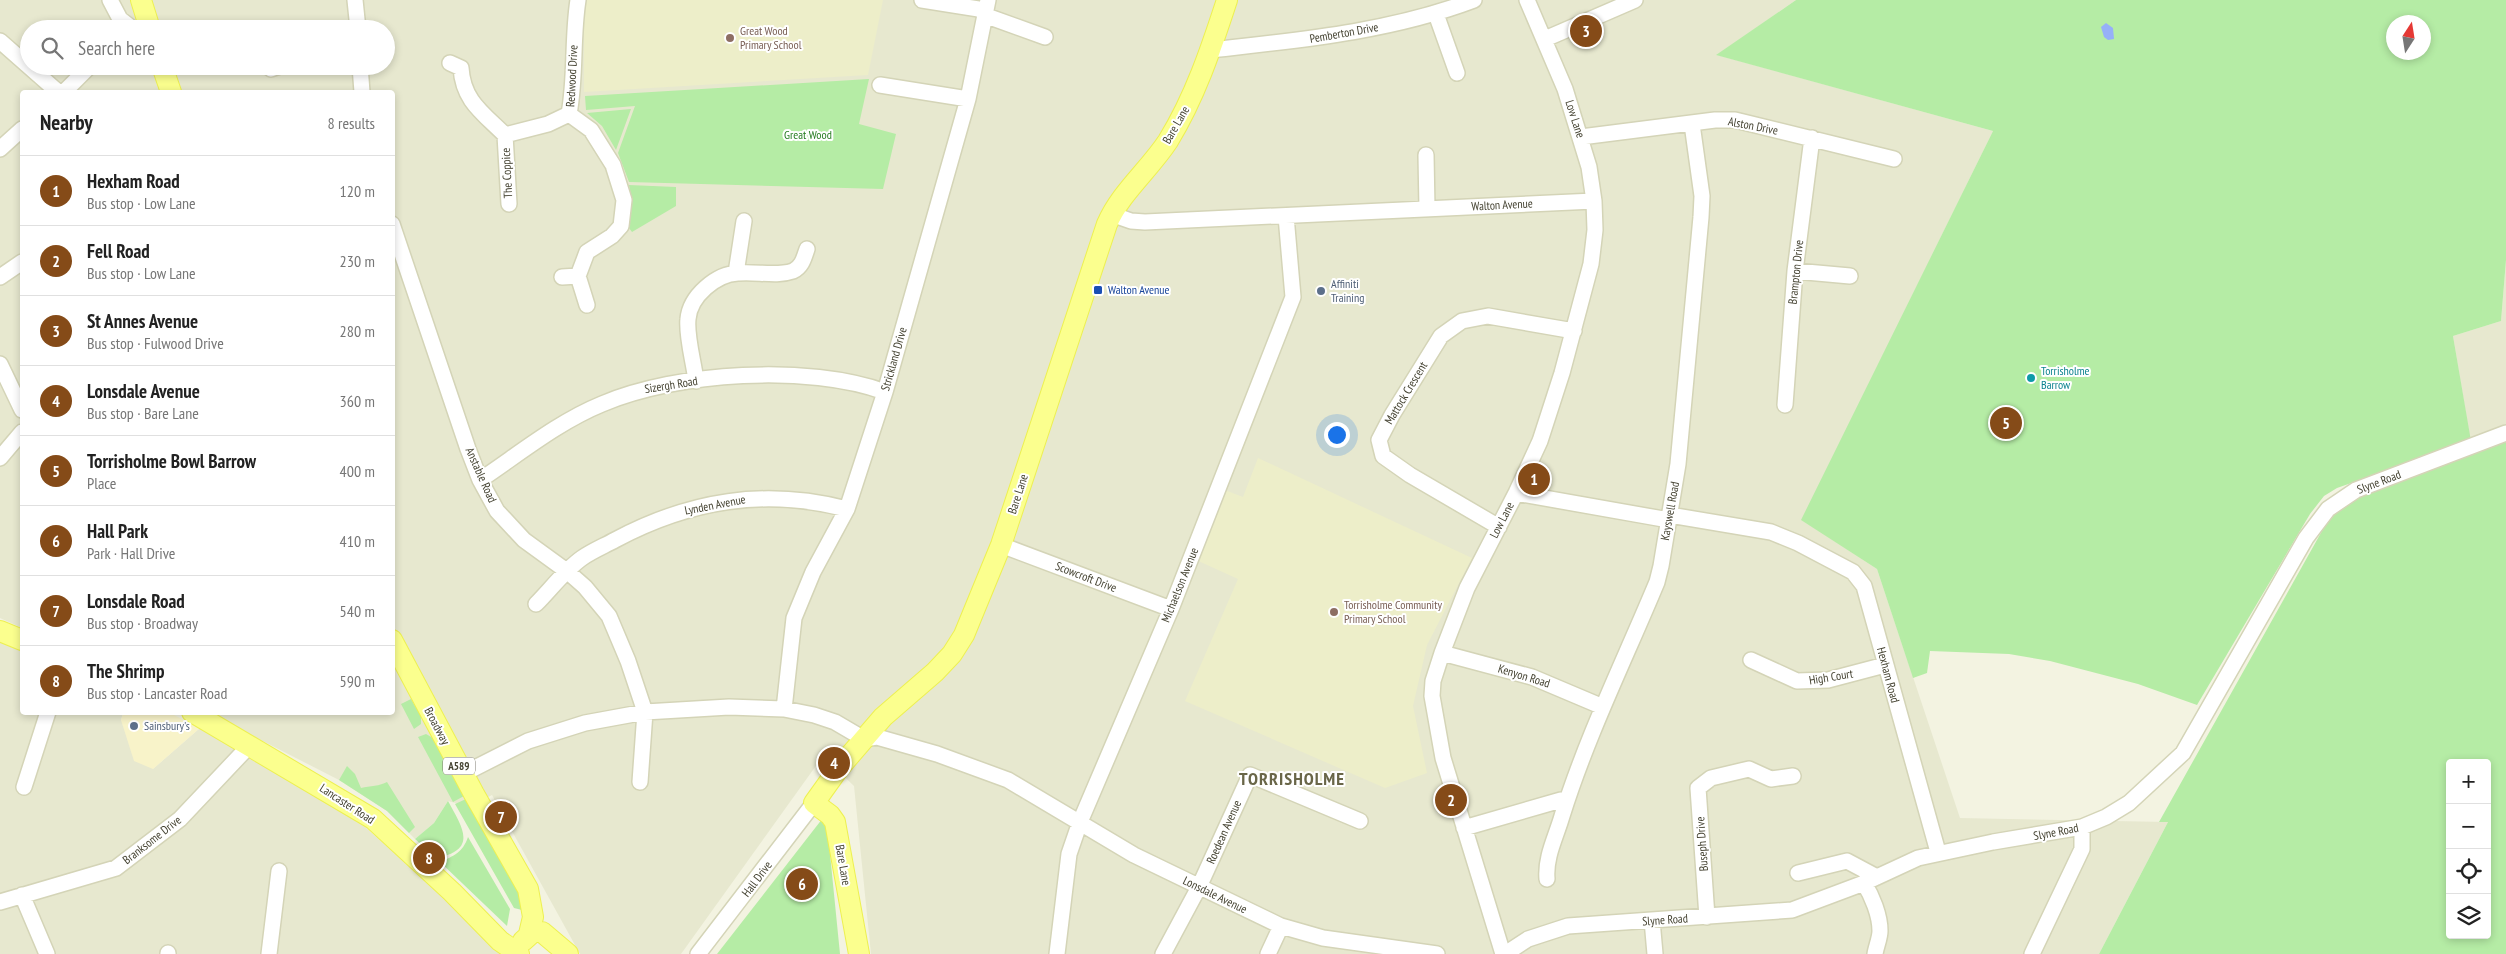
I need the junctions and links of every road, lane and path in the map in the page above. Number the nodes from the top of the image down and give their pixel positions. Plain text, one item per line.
1 (110, 0) edge
2 (355, 0) edge
3 (578, 0) edge
4 (922, 0) edge
5 (1227, 0) edge
6 (1474, 0) edge
7 (1527, 0) edge
8 (1634, 0) edge
9 (985, 8) edge
10 (1436, 14) junction
11 (141, 15) edge
12 (357, 20) edge
13 (1046, 37) dead end
14 (1545, 39) junction
15 (0, 41) edge
16 (1211, 50) junction
17 (20, 59) edge
18 (460, 65) dead end
19 (1457, 73) dead end
20 (39, 75) edge
21 (81, 75) edge
22 (165, 75) edge
23 (361, 75) edge
24 (880, 85) dead end
25 (56, 90) edge
26 (66, 90) edge
27 (170, 90) edge
28 (362, 90) edge
29 (968, 99) junction
30 (570, 114) junction
31 (1692, 124) junction
32 (20, 131) edge
33 (505, 135) junction
34 (1581, 137) junction
35 (1812, 138) junction
36 (0, 149) edge
37 (1426, 155) dead end
38 (1894, 158) dead end
39 (1594, 201) junction
40 (509, 204) dead end
41 (1427, 209) junction
42 (1111, 214) junction
43 (1286, 216) junction
44 (744, 221) dead end
45 (395, 233) edge
46 (807, 249) dead end
47 (20, 263) edge
48 (1795, 271) junction
49 (736, 272) junction
50 (0, 276) edge
51 (578, 276) junction
52 (1850, 276) dead end
53 (562, 277) dead end
54 (587, 305) dead end
55 (1574, 332) junction
56 (0, 364) edge
57 (696, 381) junction
58 (885, 392) junction
59 (1785, 405) dead end
60 (20, 406) edge
61 (2506, 433) edge
62 (20, 434) edge
63 (0, 458) edge
64 (480, 480) junction
65 (1516, 493) junction
66 (847, 509) junction
67 (1669, 517) junction
68 (1499, 527) junction
69 (1002, 546) junction
70 (568, 572) junction
71 (536, 604) dead end
72 (1171, 609) junction
73 (0, 631) edge
74 (20, 639) edge
75 (395, 646) edge
76 (1442, 653) junction
77 (1751, 660) dead end
78 (1885, 665) junction
79 (1603, 707) junction
80 (784, 709) junction
81 (645, 712) junction
82 (47, 715) edge
83 (197, 715) edge
84 (864, 739) junction
85 (250, 745) junction
86 (463, 774) junction
87 (1793, 776) dead end
88 (640, 782) dead end
89 (24, 787) dead end
90 (1566, 801) junction
91 (814, 803) junction
92 (1360, 821) dead end
93 (1080, 822) junction
94 (2082, 827) junction
95 (1464, 828) junction
96 (1938, 852) junction
97 (279, 871) dead end
98 (1798, 873) dead end
99 (1547, 878) dead end
100 (1870, 880) junction
101 (1199, 887) junction
102 (528, 890) junction
103 (22, 895) junction
104 (0, 902) edge
105 (1707, 917) junction
106 (1652, 920) junction
107 (482, 921) junction
108 (1281, 926) junction
109 (527, 941) edge
110 (551, 943) edge
111 (47, 954) edge
112 (270, 954) edge
113 (519, 954) edge
114 (568, 954) edge
115 (698, 954) edge
116 (859, 954) edge
117 (1057, 954) edge
118 (1163, 954) edge
119 (1268, 954) edge
120 (1437, 954) edge
121 (1504, 954) edge
122 (1655, 954) edge
123 (1874, 954) edge
124 (2032, 954) edge

1 - 11 street
2 - 12 street
3 - 30 street, Redwood Drive
4 - 9 street
5 - 16 main road, Bare Lane
6 - 10 street, Pemberton Drive
7 - 14 street, Low Lane
8 - 14 street
9 - 13 street
9 - 29 street, Strickland Drive
10 - 16 street, Pemberton Drive
10 - 19 street
14 - 34 street, Low Lane
15 - 17 street
16 - 42 main road, Bare Lane
18 - 33 street, The Coppice
20 - 25 street
21 - 26 street
22 - 27 main road
23 - 28 street
24 - 29 street
29 - 58 street, Strickland Drive
30 - 33 street, Redwood Drive
30 - 51 street
31 - 34 street, Alston Drive
31 - 35 street, Alston Drive
31 - 67 street, Kayswell Road
32 - 36 street
33 - 40 street, The Coppice
34 - 39 street, Low Lane
35 - 38 street, Alston Drive
35 - 48 street, Brampton Drive
37 - 41 street
39 - 41 street, Walton Avenue
39 - 55 street, Low Lane
41 - 43 street, Walton Avenue
42 - 43 street, Walton Avenue
42 - 69 main road, Bare Lane
43 - 72 street, Michaelson Avenue
44 - 49 street
45 - 64 street, Anstable Road
46 - 49 street
47 - 50 street
48 - 52 street
48 - 59 street, Brampton Drive
49 - 57 street
51 - 53 street
51 - 54 street
55 - 65 street, Low Lane
55 - 68 street, Mattock Crescent
56 - 60 street
57 - 58 street, Sizergh Road
57 - 64 street, Sizergh Road
58 - 66 street, Strickland Drive
61 - 94 street, Slyne Road
62 - 63 street
64 - 70 street, Anstable Road
65 - 67 street, Hexham Road
65 - 68 street, Low Lane
66 - 70 street, Lynden Avenue
66 - 80 street, Strickland Drive
67 - 78 street, Hexham Road
67 - 79 street, Kayswell Road
68 - 76 street, Low Lane
69 - 72 street, Scowcroft Drive
69 - 84 main road, Bare Lane
70 - 71 street, Lynden Avenue
70 - 81 street, Anstable Road
72 - 93 street, Michaelson Avenue
73 - 74 main road
75 - 86 main road, Broadway / A589
76 - 79 street, Kenyon Road
76 - 95 street, Low Lane
77 - 78 street, High Court
78 - 96 street, Hexham Road
79 - 90 street, Kayswell Road
80 - 81 street
80 - 84 street
81 - 86 street
81 - 88 street
82 - 89 street
83 - 85 main road, Lancaster Road
84 - 91 main road, Bare Lane
84 - 93 street, Lonsdale Avenue
85 - 103 street, Branksome Drive
85 - 107 main road, Lancaster Road
86 - 102 main road, Broadway / A589
87 - 105 street, Buseph Drive
90 - 95 street
90 - 99 street, Kayswell Road
91 - 115 street, Hall Drive
91 - 116 main road, Bare Lane
92 - 101 street, Roedean Avenue
93 - 101 street, Lonsdale Avenue
93 - 117 street, Michaelson Avenue
94 - 96 street, Slyne Road
94 - 124 street
95 - 121 street, Low Lane
96 - 100 street, Slyne Road
97 - 112 street
98 - 100 street
100 - 105 street, Slyne Road
100 - 123 street
101 - 108 street, Lonsdale Avenue
101 - 118 street
102 - 109 main road, Broadway / A589
102 - 110 main road, Broadway / A589
103 - 104 street, Branksome Drive
103 - 111 street
105 - 106 street, Slyne Road
106 - 121 street, Slyne Road
106 - 122 street
107 - 109 main road, Lancaster Road
107 - 113 main road, Lancaster Road
108 - 119 street
108 - 120 street, Lonsdale Avenue
109 - 110 main road, Lancaster Road
110 - 114 main road

